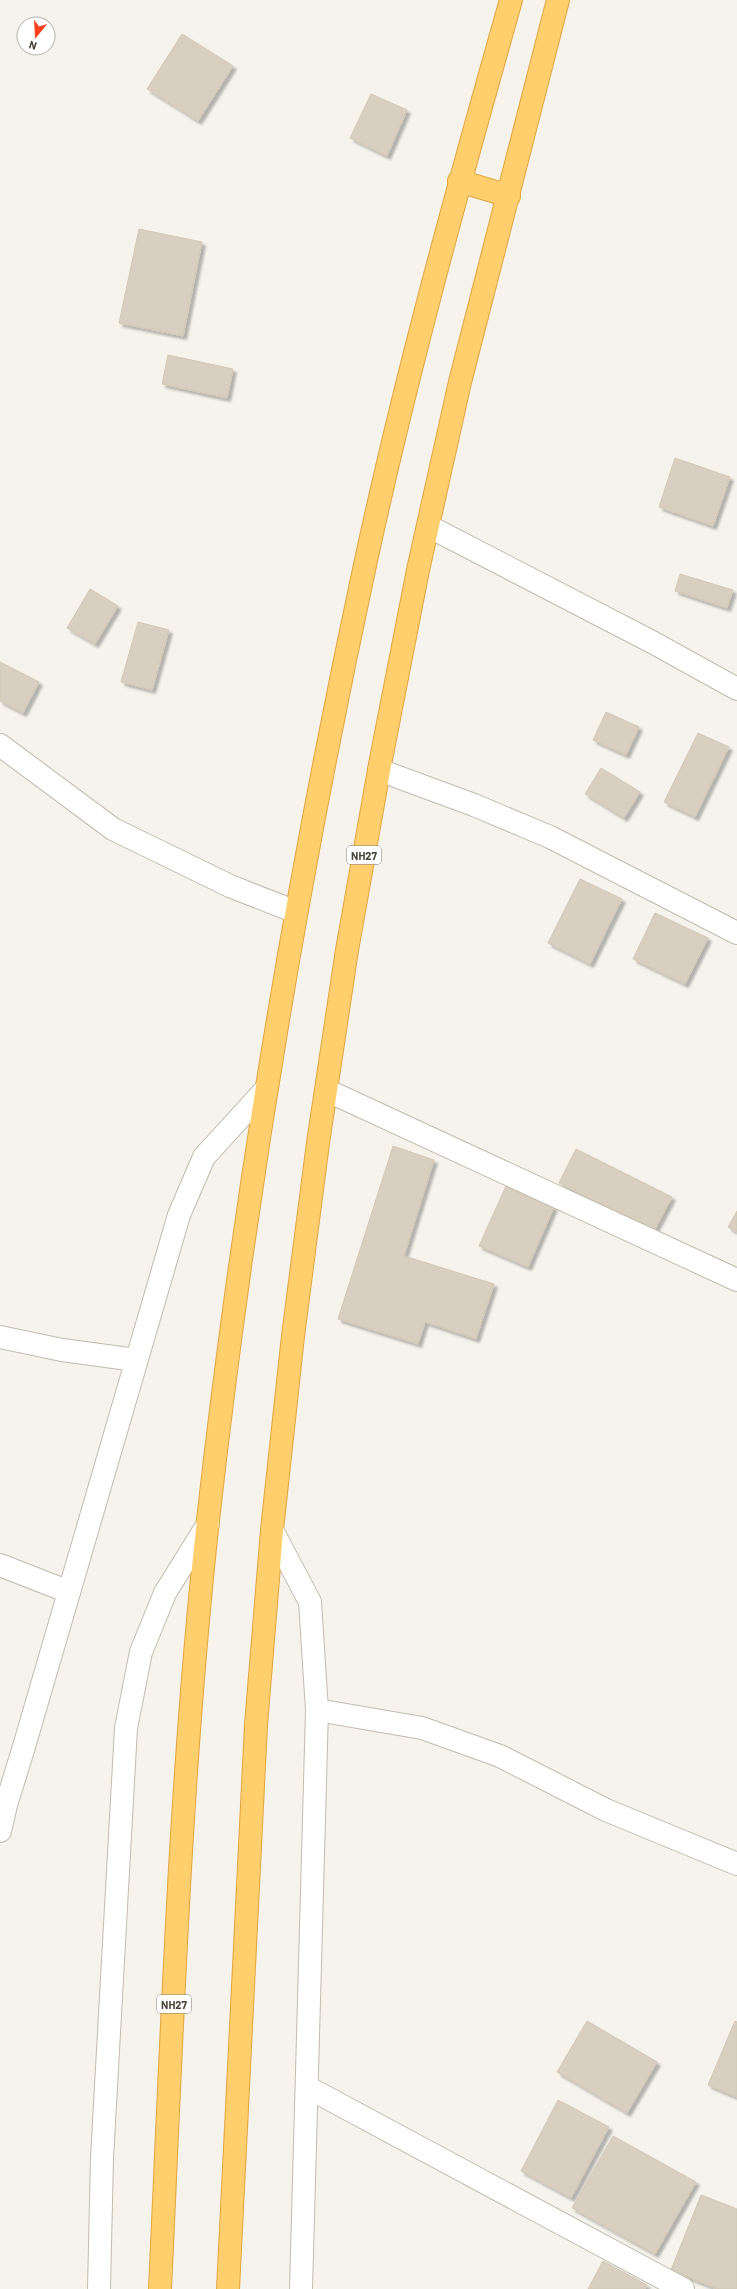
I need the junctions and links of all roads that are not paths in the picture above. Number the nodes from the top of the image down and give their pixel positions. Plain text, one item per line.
1 (511, 0) edge
2 (558, 0) edge
3 (459, 181) junction
4 (509, 196) junction
5 (428, 526) junction
6 (737, 689) edge
7 (0, 745) edge
8 (379, 770) junction
9 (296, 912) junction
10 (737, 933) edge
11 (266, 1089) junction
12 (326, 1090) junction
13 (737, 1280) edge
14 (0, 1337) edge
15 (136, 1360) junction
16 (208, 1524) junction
17 (272, 1530) junction
18 (0, 1566) edge
19 (69, 1592) junction
20 (317, 1710) junction
21 (0, 1831) edge
22 (737, 1864) edge
23 (307, 2086) junction
24 (99, 2289) edge
25 (160, 2289) edge
26 (228, 2289) edge
27 (301, 2289) edge
28 (684, 2289) edge

1 - 3 highway, NH27
2 - 4 highway, NH27
3 - 4 highway
3 - 9 highway, NH27
4 - 5 highway, NH27
5 - 6 street
5 - 8 highway, NH27
7 - 9 street
8 - 10 street
8 - 12 highway, NH27
9 - 11 highway, NH27
11 - 15 street
11 - 16 highway, NH27
12 - 13 street
12 - 17 highway, NH27
14 - 15 street
15 - 19 street
16 - 24 street
16 - 25 highway, NH27
17 - 20 street
17 - 26 highway, NH27
18 - 19 street
19 - 21 street
20 - 22 street
20 - 23 street
23 - 27 street
23 - 28 street

